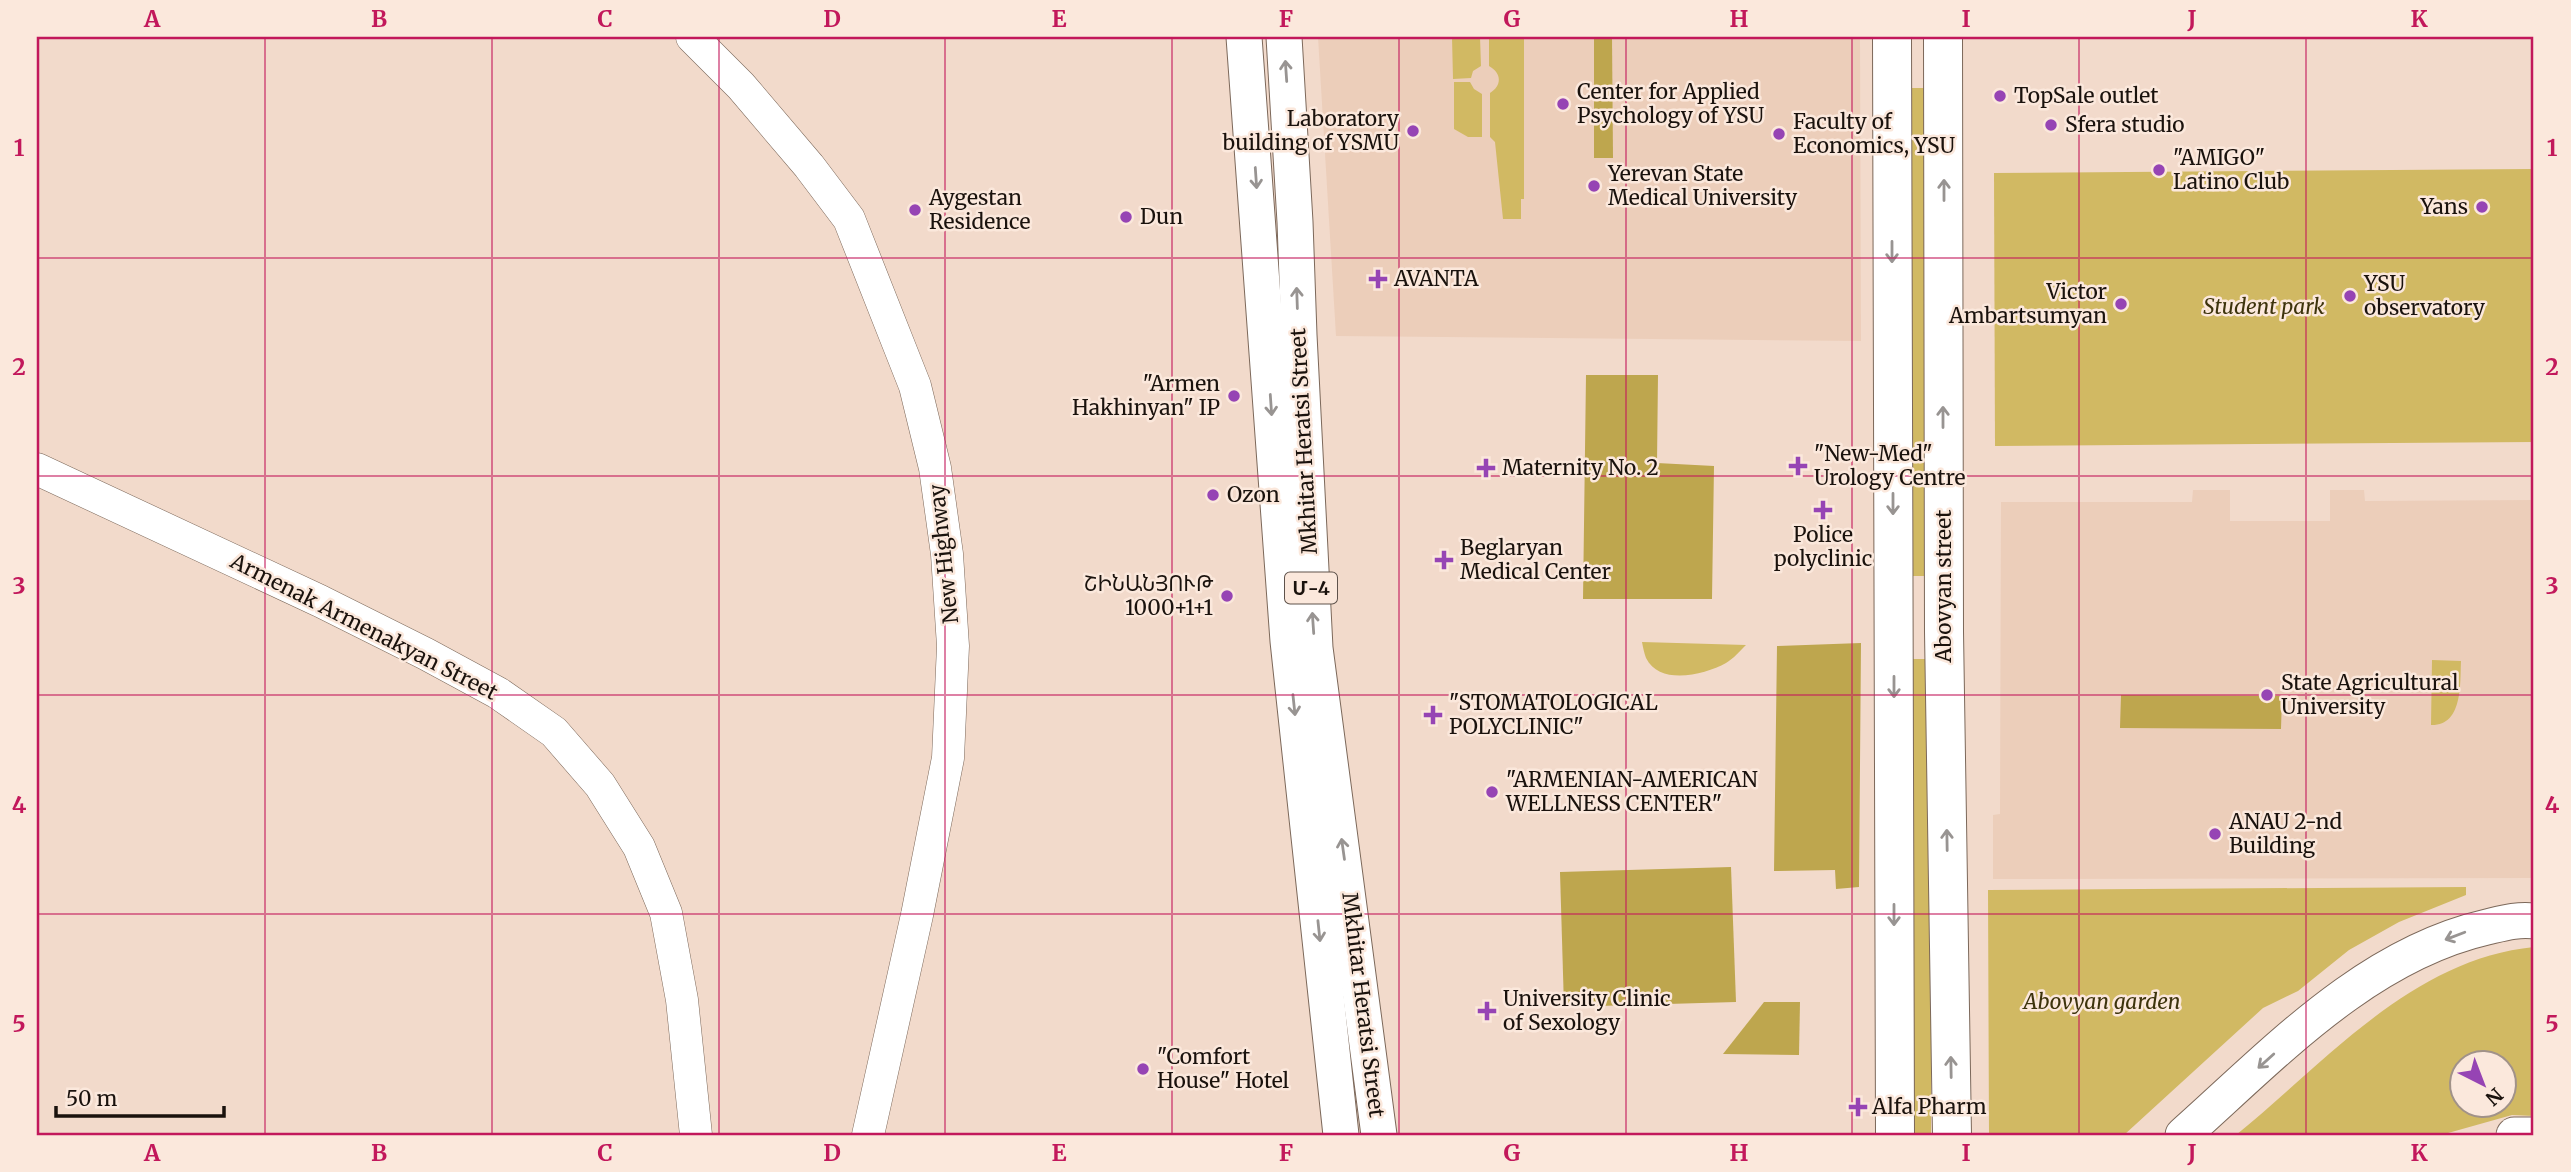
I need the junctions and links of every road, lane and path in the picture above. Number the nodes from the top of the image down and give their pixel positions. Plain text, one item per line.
1 (692, 37) edge
2 (1244, 37) edge
3 (1284, 37) edge
4 (1892, 37) edge
5 (1943, 37) edge
6 (37, 469) edge
7 (1944, 632) junction
8 (1894, 634) junction
9 (2530, 918) edge
10 (696, 1135) edge
11 (868, 1135) edge
12 (1341, 1135) edge
13 (1379, 1135) edge
14 (1895, 1135) edge
15 (1952, 1135) edge
16 (2183, 1135) edge
17 (2514, 1135) edge
18 (2534, 1135) edge

1 - 11 main road, New Highway
2 -> 12 main road, Mkhitar Heratsi Street / Մ-4
13 -> 3 main road, Mkhitar Heratsi Street / Մ-4
4 -> 8 highway
7 -> 5 highway, Abovyan street
6 - 10 main road, Armenak Armenakyan Street
7 - 8 highway
15 -> 7 highway, Abovyan street
8 -> 14 highway
9 -> 16 main road
17 - 18 main road

